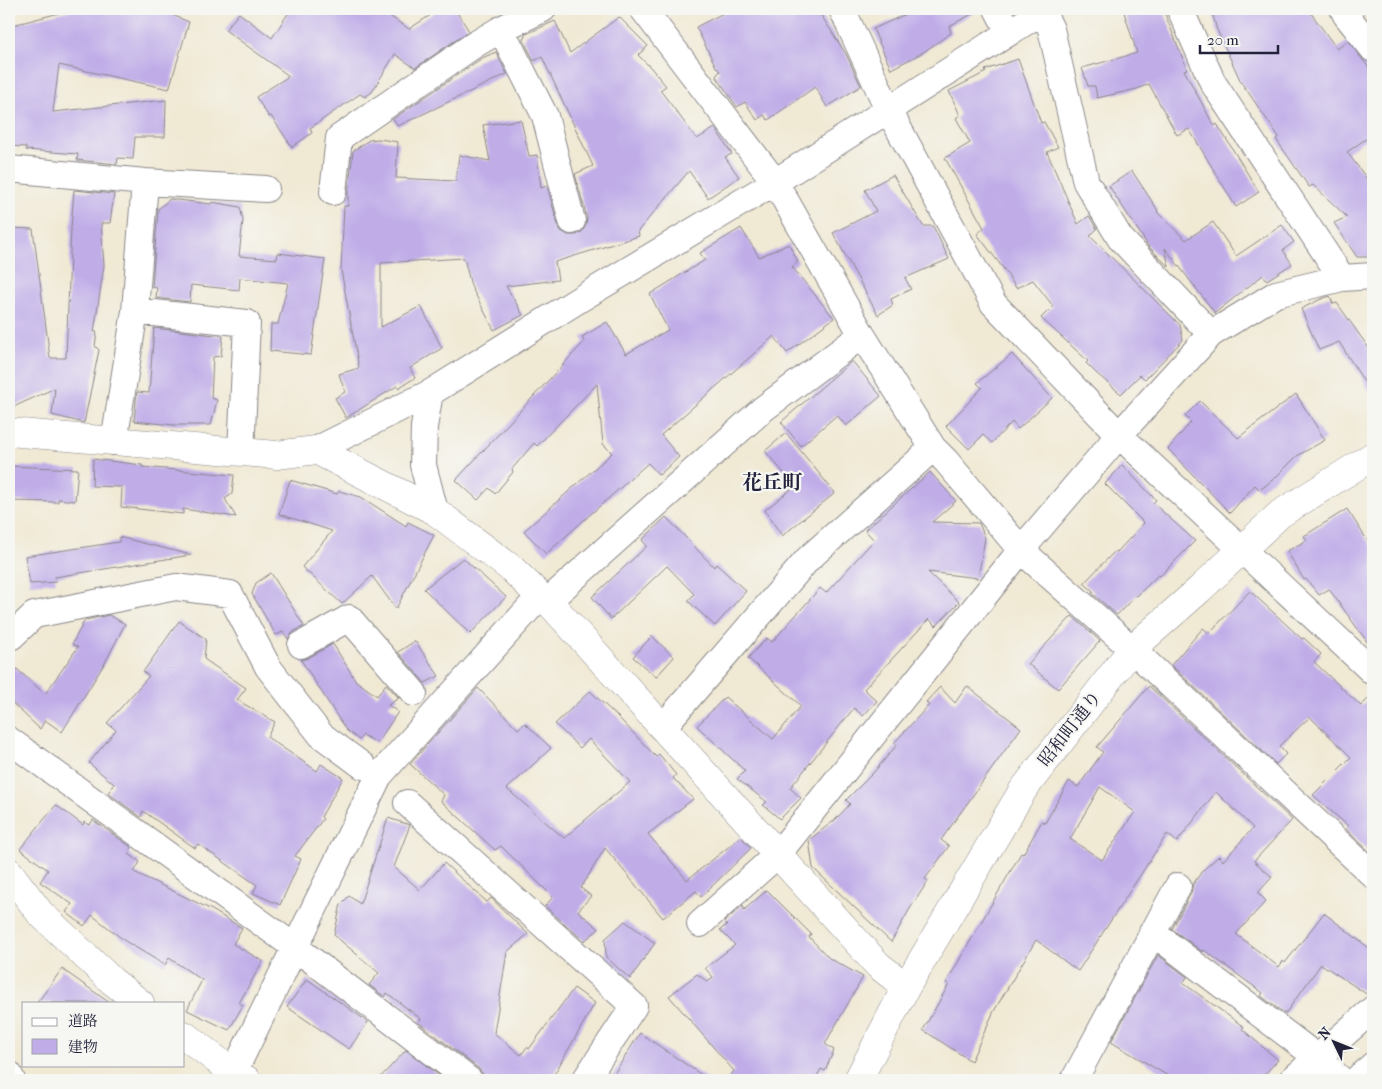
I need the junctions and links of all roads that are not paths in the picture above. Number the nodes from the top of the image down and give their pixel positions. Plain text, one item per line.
1 (542, 9) edge
2 (643, 9) edge
3 (842, 9) edge
4 (997, 9) edge
5 (1180, 9) edge
6 (1343, 9) edge
7 (1044, 10) edge
8 (501, 29) junction
9 (1009, 32) junction
10 (1373, 48) edge
11 (888, 109) junction
12 (9, 169) edge
13 (145, 182) junction
14 (775, 182) junction
15 (266, 189) dead end
16 (333, 192) dead end
17 (572, 221) dead end
18 (1373, 276) edge
19 (1342, 278) junction
20 (135, 311) junction
21 (1211, 334) junction
22 (862, 335) junction
23 (430, 393) junction
24 (9, 432) edge
25 (1119, 434) junction
26 (114, 442) junction
27 (933, 448) junction
28 (316, 450) junction
29 (241, 452) junction
30 (1373, 456) edge
31 (435, 511) junction
32 (1021, 550) junction
33 (1242, 550) junction
34 (544, 599) junction
35 (12, 636) dead end
36 (301, 645) dead end
37 (1132, 649) junction
38 (1369, 662) edge
39 (414, 693) dead end
40 (662, 728) junction
41 (9, 740) edge
42 (363, 766) dead end
43 (406, 803) dead end
44 (778, 854) junction
45 (9, 872) edge
46 (1373, 875) edge
47 (1178, 886) dead end
48 (700, 924) dead end
49 (1152, 932) junction
50 (296, 948) junction
51 (906, 987) junction
52 (139, 1002) edge
53 (1373, 1009) edge
54 (185, 1036) edge
55 (1318, 1058) junction
56 (1373, 1065) edge
57 (9, 1074) edge
58 (237, 1078) edge
59 (12, 1080) edge
60 (469, 1080) edge
61 (584, 1080) edge
62 (858, 1080) edge
63 (1074, 1080) edge
64 (1292, 1080) edge
65 (1341, 1080) edge
66 (1356, 1080) edge

1 - 8 street
2 - 14 street
3 - 11 street
4 - 9 street
5 - 19 street
6 - 10 street
7 - 9 street
7 - 21 street
8 - 16 street
8 - 17 street
9 - 11 street
11 - 14 street
11 - 25 street
12 - 13 street
13 - 15 street
13 - 20 street
14 - 22 street
14 - 23 street
18 - 19 street
19 - 21 street
20 - 26 street
20 - 29 street
21 - 25 street
22 - 27 street
22 - 34 street
23 - 28 street
23 - 31 street
24 - 26 street
25 - 32 street
25 - 33 street
26 - 29 street
27 - 32 street
27 - 40 street
28 - 29 street
28 - 31 street
30 - 33 street, 昭和町通り
31 - 34 street
32 - 37 street
32 - 44 street
33 - 37 street, 昭和町通り
33 - 38 street
34 - 40 street
34 - 50 street
35 - 42 street
36 - 39 street
37 - 46 street
37 - 51 street, 昭和町通り
40 - 44 street
41 - 50 street
43 - 61 street
44 - 48 street
44 - 51 street
45 - 52 street
47 - 49 street
49 - 55 street
49 - 63 street
50 - 58 street
50 - 60 street
51 - 62 street, 昭和町通り
53 - 55 street
54 - 58 street
55 - 64 street
55 - 65 street
56 - 66 street
57 - 59 street

